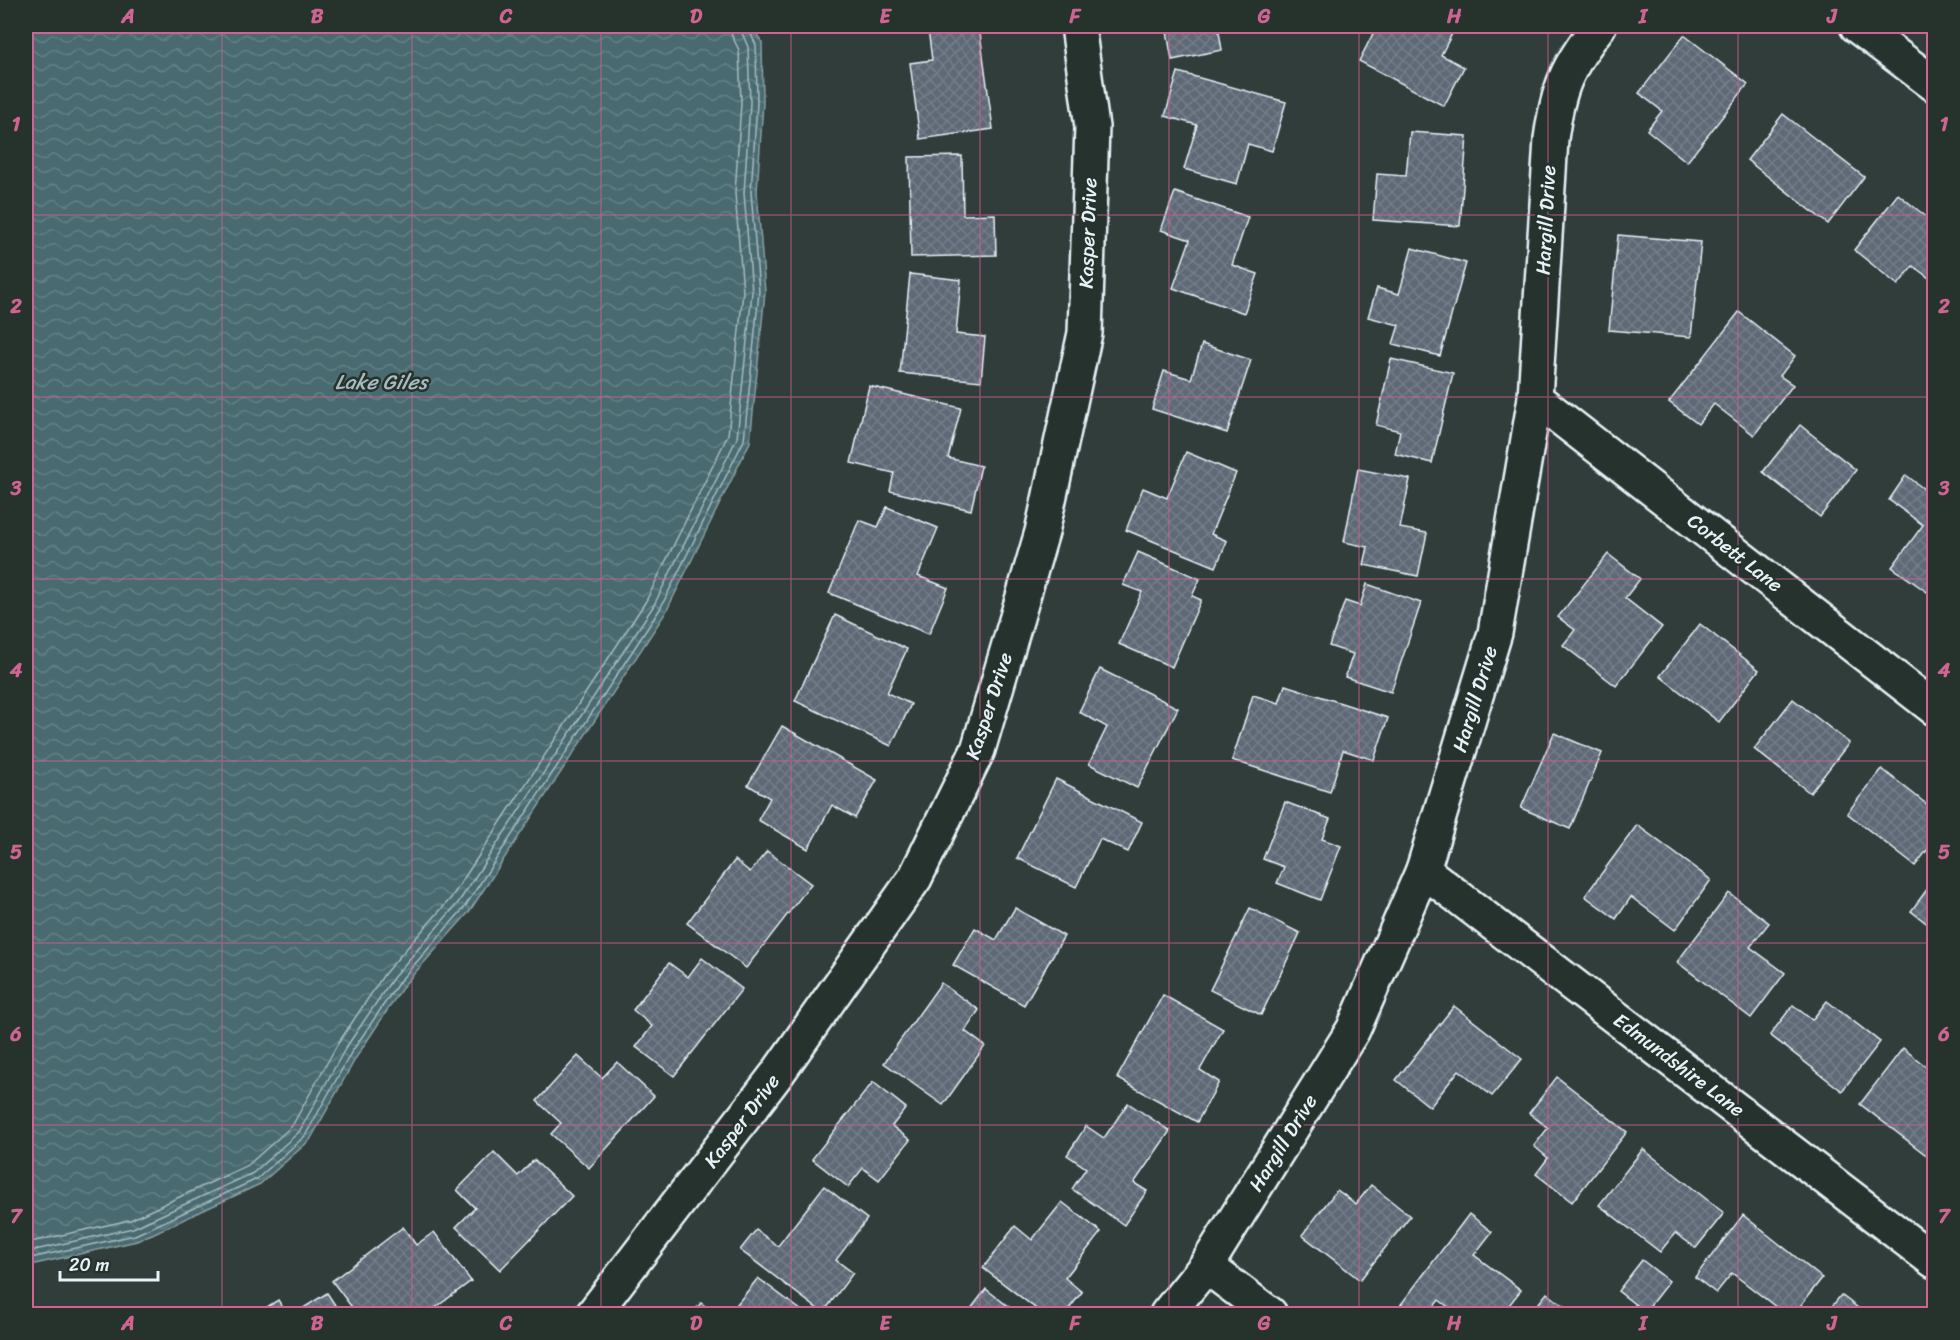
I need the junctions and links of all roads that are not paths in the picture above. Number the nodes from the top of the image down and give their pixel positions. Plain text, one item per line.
1 (1078, 26) edge
2 (1599, 26) edge
3 (1857, 26) edge
4 (1935, 84) edge
5 (1535, 398) junction
6 (1935, 708) edge
7 (1423, 870) junction
8 (1935, 1261) edge
9 (1206, 1266) junction
10 (593, 1314) edge
11 (1167, 1314) edge
12 (1270, 1314) edge

1 - 10 street, Kasper Drive
2 - 5 street, Hargill Drive
3 - 4 street
5 - 6 street, Corbett Lane
5 - 7 street, Hargill Drive
7 - 8 street, Edmundshire Lane
7 - 9 street, Hargill Drive
9 - 11 street, Hargill Drive
9 - 12 street

